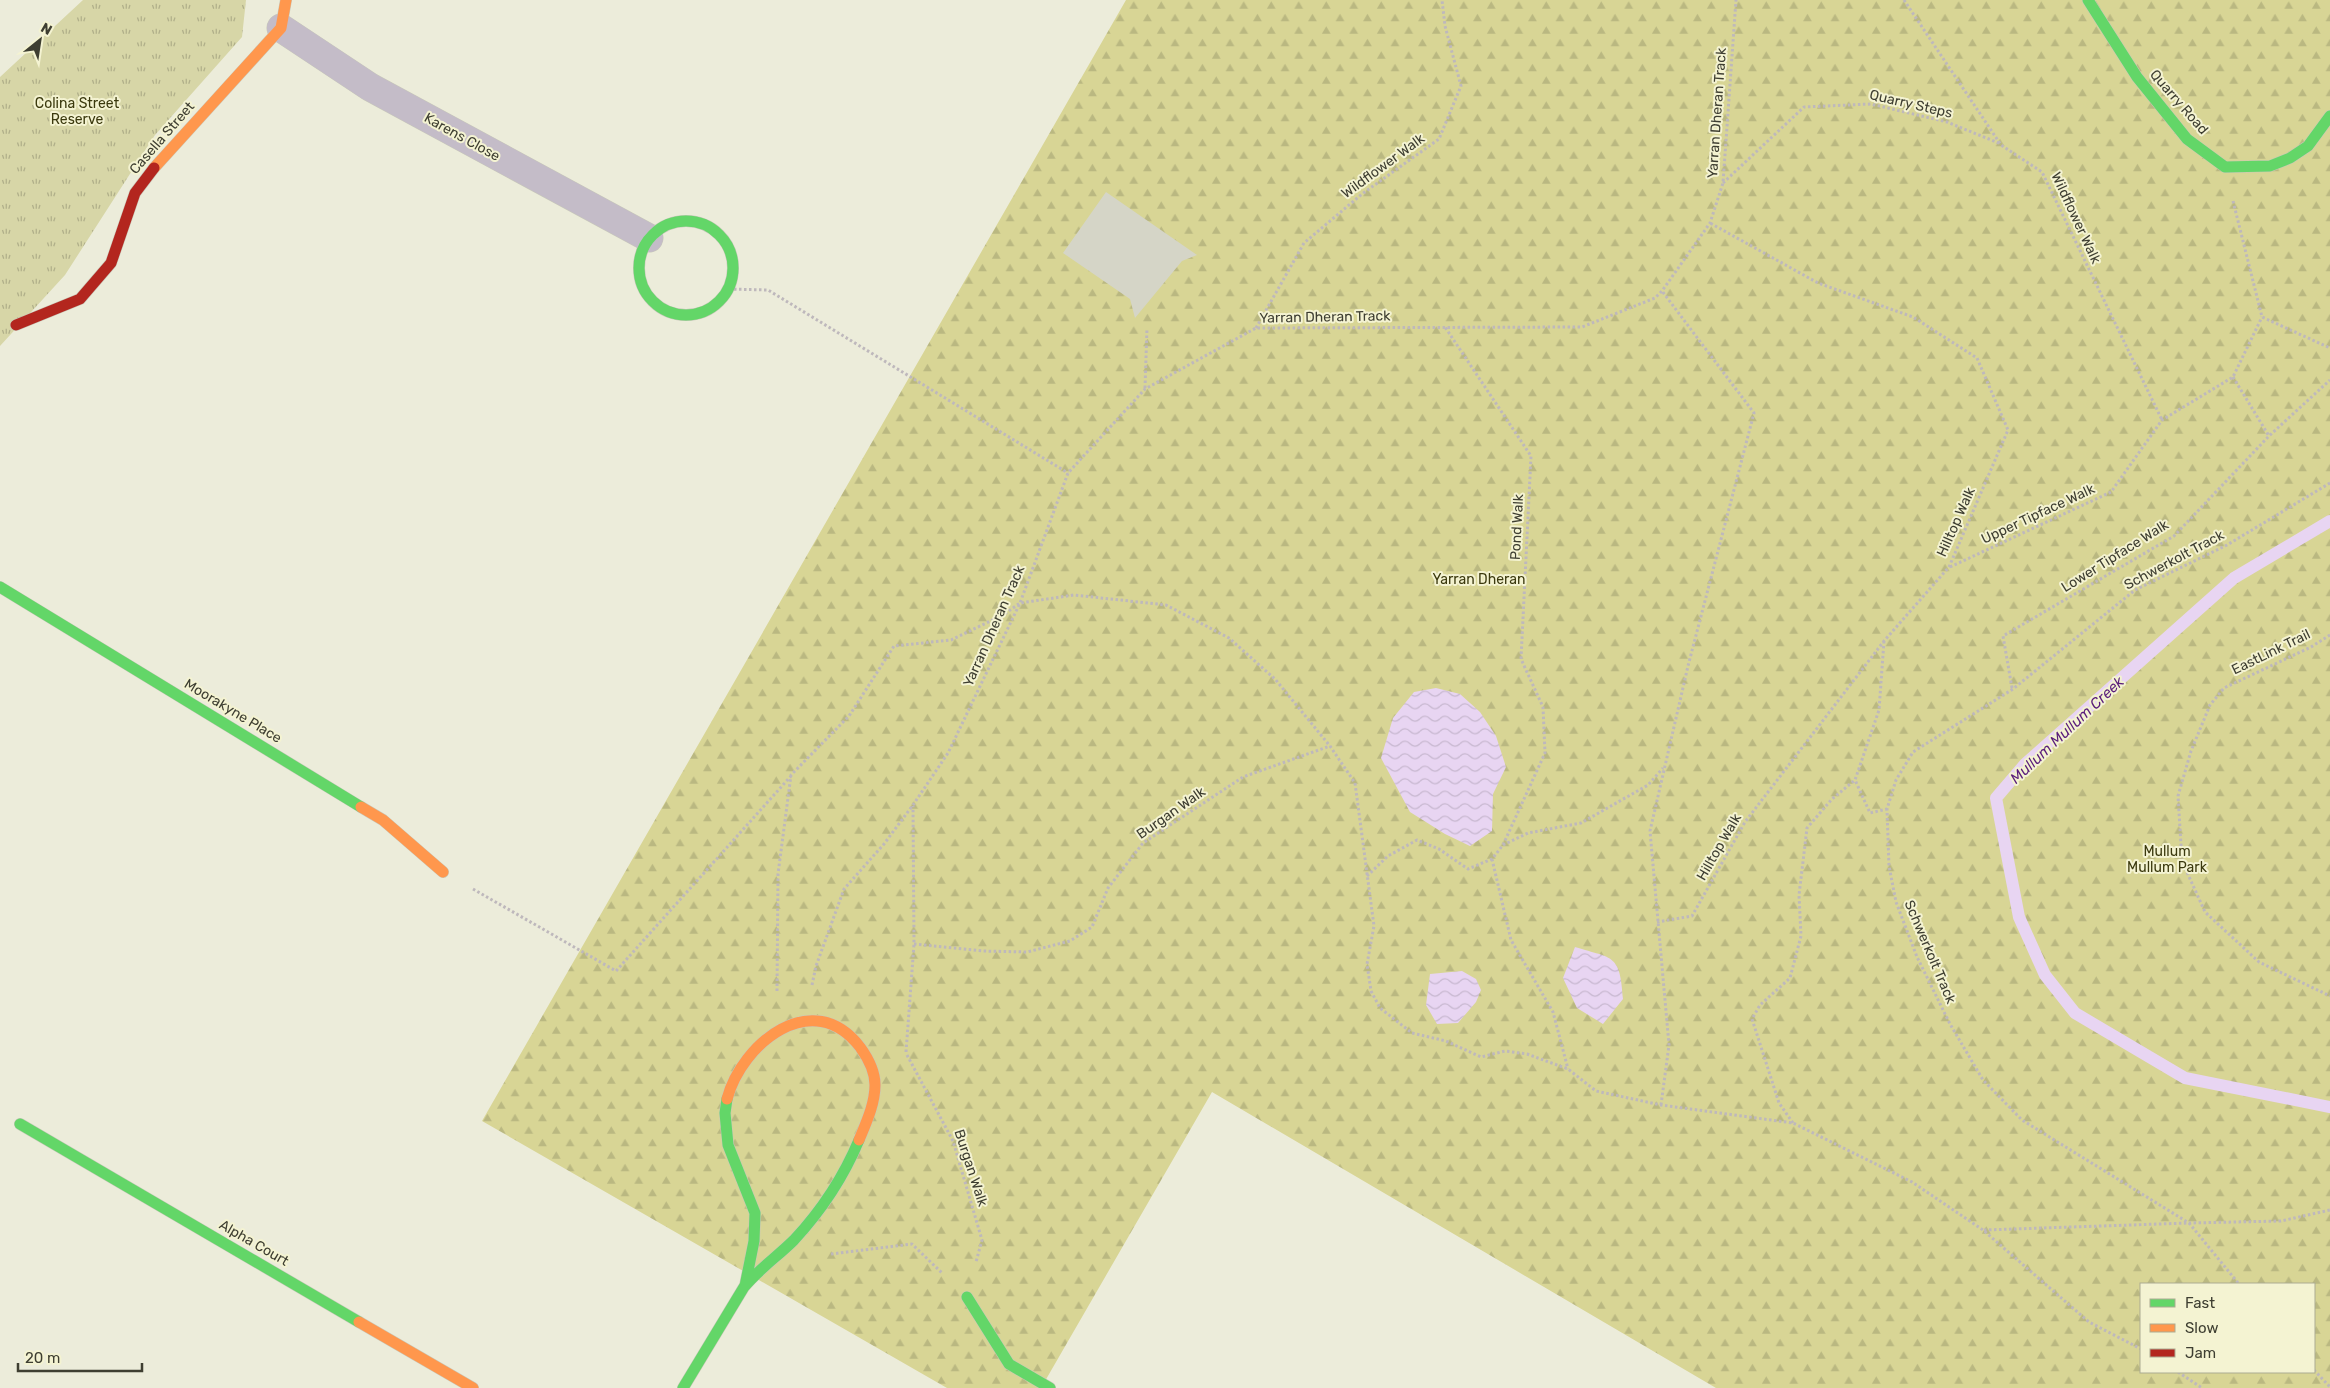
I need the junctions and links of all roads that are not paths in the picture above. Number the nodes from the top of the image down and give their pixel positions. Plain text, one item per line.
1 (286, 0) edge
2 (2088, 0) edge
3 (281, 28) junction
4 (2330, 116) edge
5 (648, 238) junction
6 (16, 324) dead end
7 (0, 586) edge
8 (443, 872) road end
9 (20, 1124) dead end
10 (745, 1286) junction
11 (967, 1297) road end
12 (473, 1388) edge
13 (683, 1388) edge
14 (1050, 1388) edge

1 - 3 street
2 - 4 street, Quarry Road
3 - 5 street, Karens Close
3 - 6 street, Casella Street
5 - 5 street
7 - 8 street, Moorakyne Place
9 - 12 street, Alpha Court
10 - 10 street
10 - 13 street
11 - 14 street

